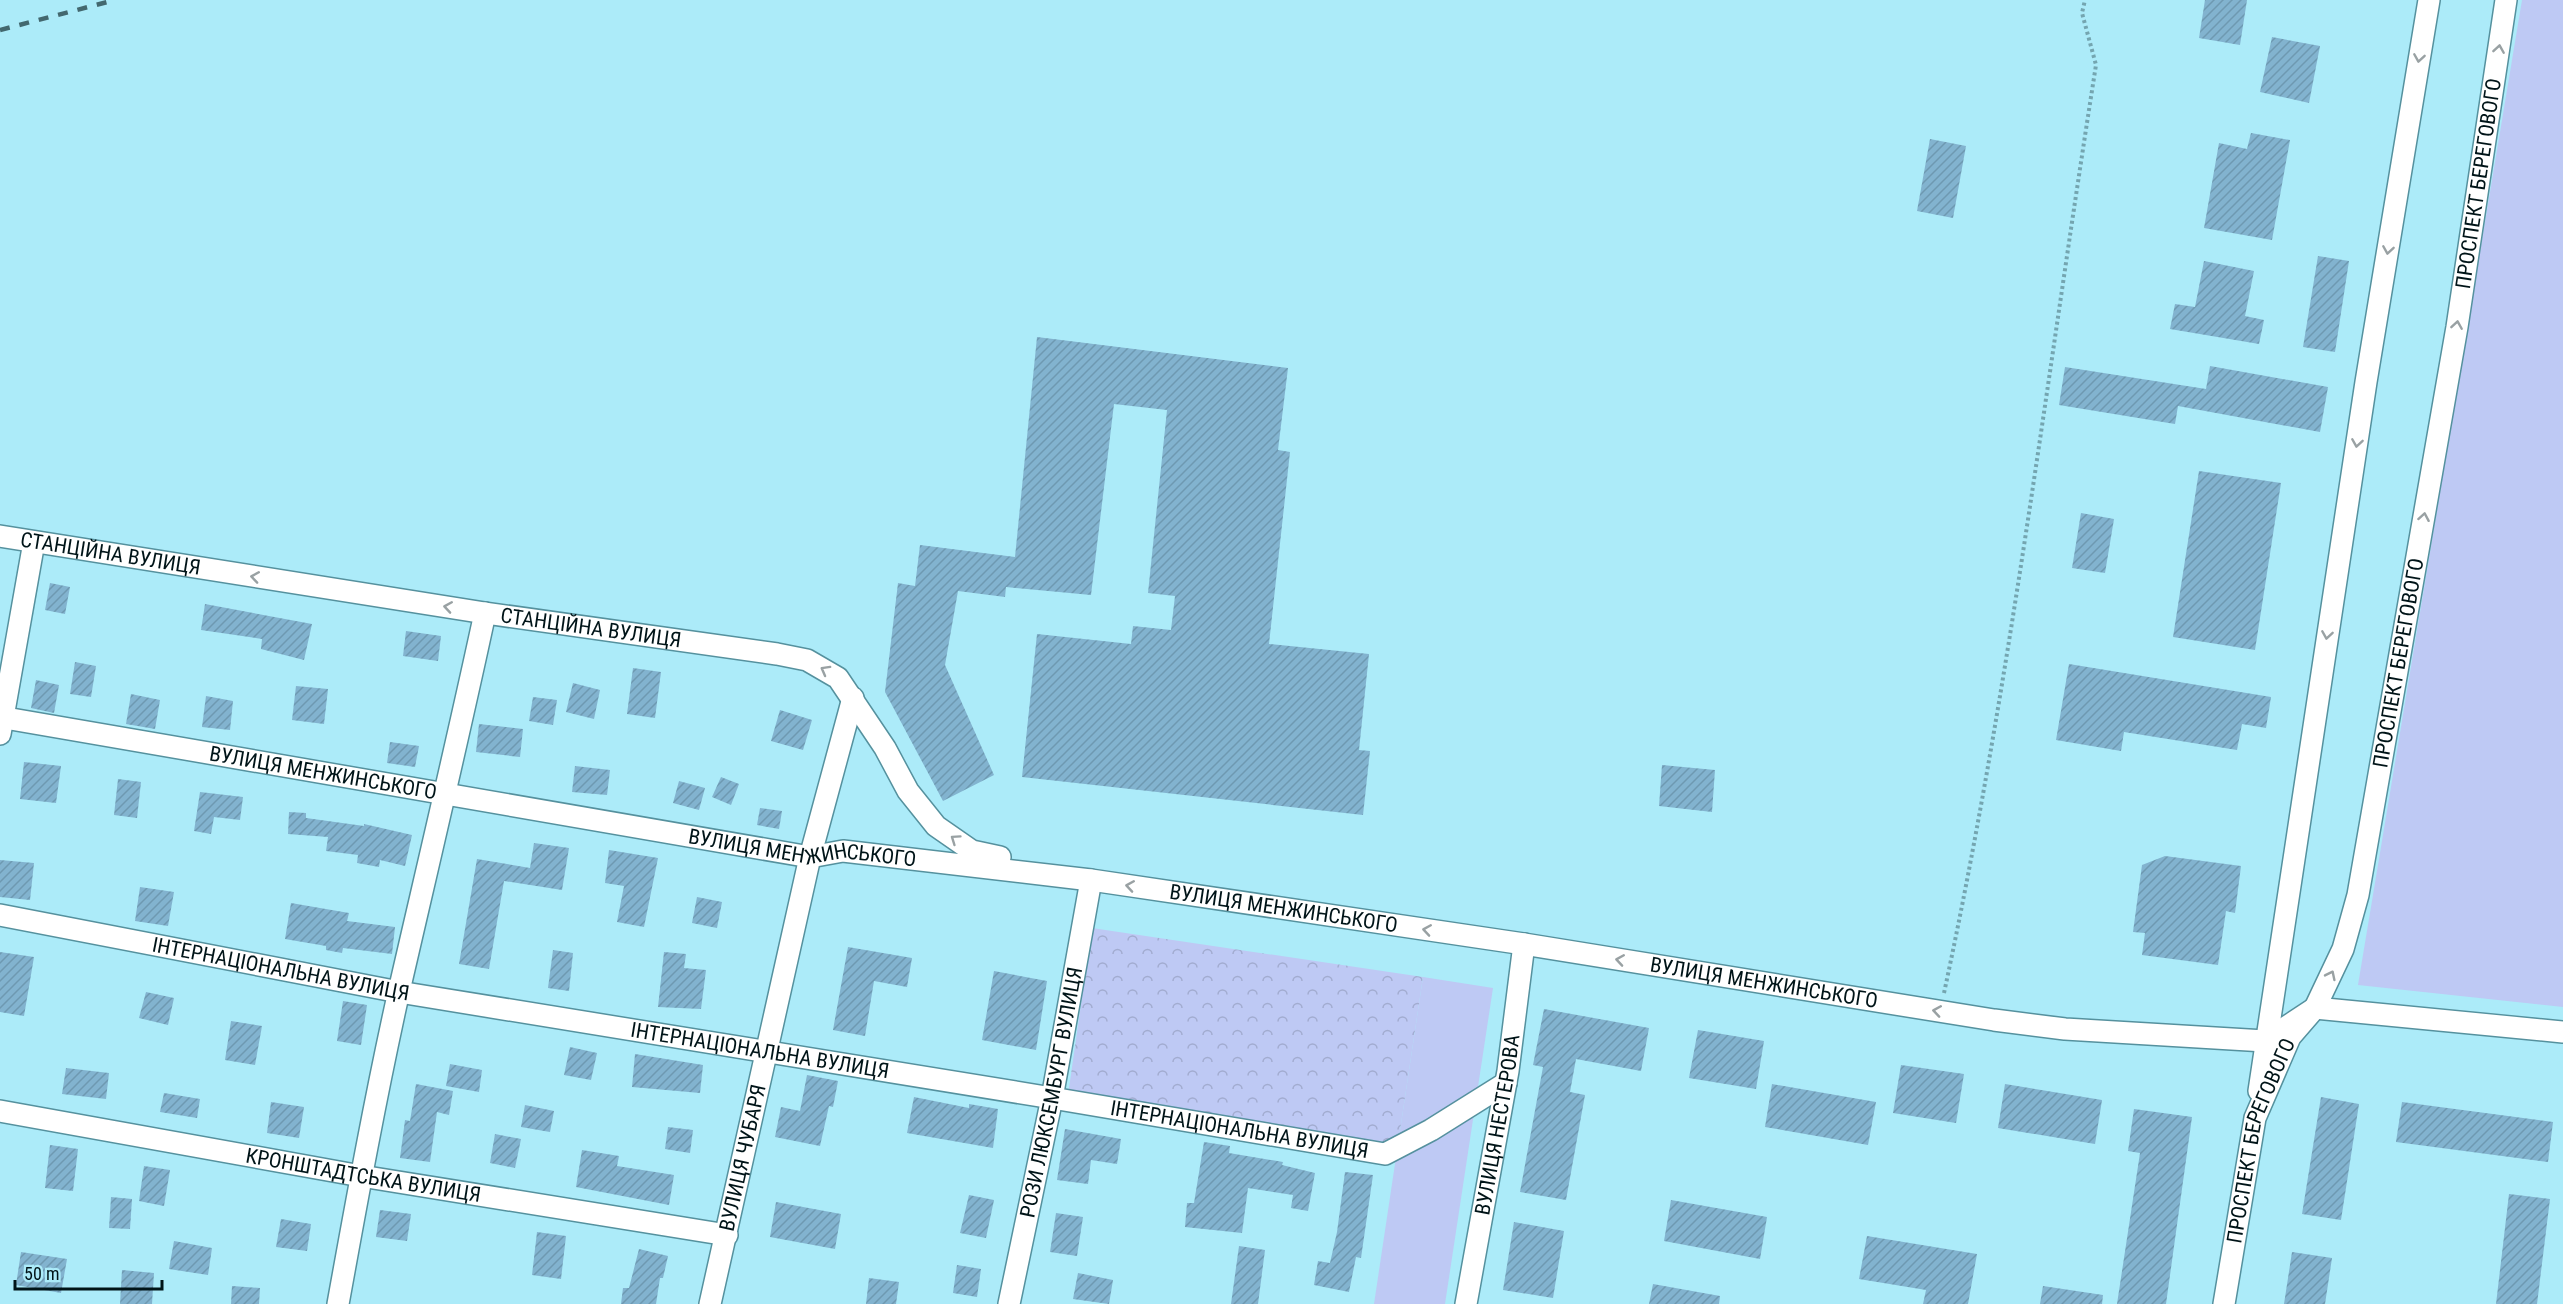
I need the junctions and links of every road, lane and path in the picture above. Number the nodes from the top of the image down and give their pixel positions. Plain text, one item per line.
1 (2085, 0) edge
2 (2429, 0) edge
3 (2506, 0) edge
4 (0, 536) edge
5 (34, 542) junction
6 (485, 613) junction
7 (853, 698) junction
8 (1, 723) edge
9 (446, 795) junction
10 (810, 857) junction
11 (1090, 880) junction
12 (0, 915) edge
13 (1524, 944) junction
14 (399, 992) junction
15 (2315, 1008) junction
16 (1940, 1011) junction
17 (2563, 1032) edge
18 (2265, 1041) junction
19 (767, 1052) junction
20 (1506, 1083) junction
21 (1052, 1098) junction
22 (0, 1111) edge
23 (2255, 1118) junction
24 (361, 1176) junction
25 (727, 1235) junction
26 (339, 1304) edge
27 (710, 1304) edge
28 (1009, 1304) edge
29 (1466, 1304) edge
30 (2224, 1304) edge

1 - 16 path
2 -> 18 street, ПРОСПЕКТ БЕРЕГОВОГО
15 -> 3 street, ПРОСПЕКТ БЕРЕГОВОГО
4 - 5 street, СТАНЦІЙНА ВУЛИЦЯ
6 -> 5 street, СТАНЦІЙНА ВУЛИЦЯ
5 - 8 street
7 -> 6 street, СТАНЦІЙНА ВУЛИЦЯ
6 - 9 street
7 - 10 street, ВУЛИЦЯ ЧУБАРЯ
11 -> 7 street, СТАНЦІЙНА ВУЛИЦЯ
8 - 9 street, ВУЛИЦЯ МЕНЖИНСЬКОГО
9 - 10 street, ВУЛИЦЯ МЕНЖИНСЬКОГО
9 - 14 street
10 - 11 street, ВУЛИЦЯ МЕНЖИНСЬКОГО
10 - 19 street, ВУЛИЦЯ ЧУБАРЯ
13 -> 11 street, ВУЛИЦЯ МЕНЖИНСЬКОГО
11 - 21 street, РОЗИ ЛЮКСЕМБУРГ ВУЛИЦЯ
12 - 14 street, ІНТЕРНАЦІОНАЛЬНА ВУЛИЦЯ
16 -> 13 street, ВУЛИЦЯ МЕНЖИНСЬКОГО
13 - 20 street, ВУЛИЦЯ НЕСТЕРОВА
14 - 19 street, ІНТЕРНАЦІОНАЛЬНА ВУЛИЦЯ
14 - 24 street
15 - 17 street
15 - 18 street
15 - 23 street, ПРОСПЕКТ БЕРЕГОВОГО
16 - 18 street, ВУЛИЦЯ МЕНЖИНСЬКОГО
18 - 23 street, ПРОСПЕКТ БЕРЕГОВОГО
19 - 21 street, ІНТЕРНАЦІОНАЛЬНА ВУЛИЦЯ
19 - 25 street, ВУЛИЦЯ ЧУБАРЯ
20 - 21 street, ІНТЕРНАЦІОНАЛЬНА ВУЛИЦЯ
20 - 29 street, ВУЛИЦЯ НЕСТЕРОВА
21 - 28 street, РОЗИ ЛЮКСЕМБУРГ ВУЛИЦЯ
22 - 24 street, КРОНШТАДТСЬКА ВУЛИЦЯ
23 - 30 street, ПРОСПЕКТ БЕРЕГОВОГО
24 - 25 street, КРОНШТАДТСЬКА ВУЛИЦЯ
24 - 26 street
25 - 27 street, ВУЛИЦЯ ЧУБАРЯ

